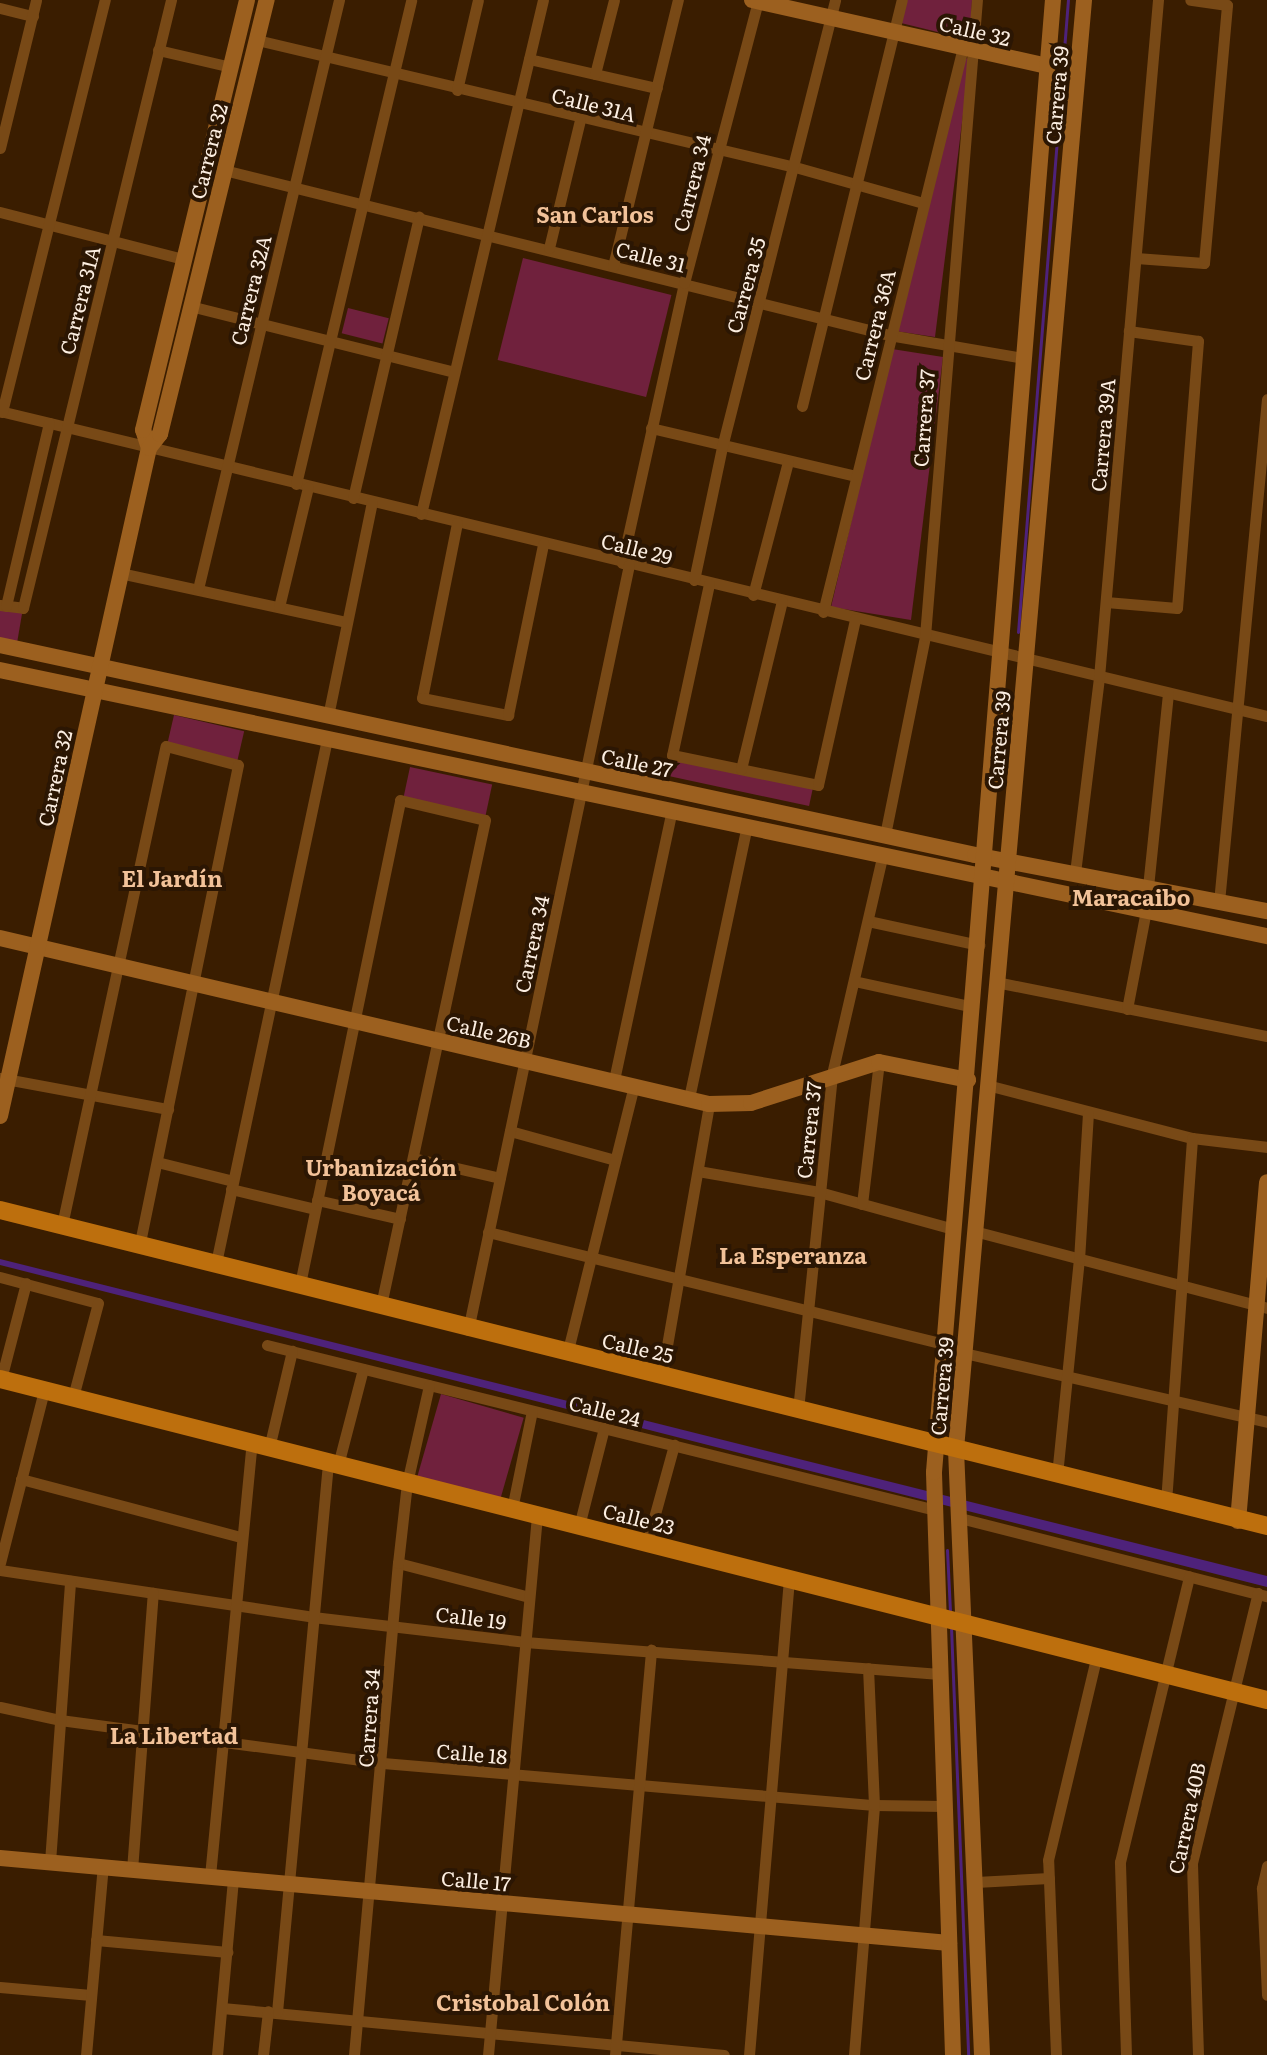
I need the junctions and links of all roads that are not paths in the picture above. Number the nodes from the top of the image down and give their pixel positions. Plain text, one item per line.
1 (36, 0) edge
2 (105, 0) edge
3 (171, 0) edge
4 (247, 0) edge
5 (267, 0) edge
6 (339, 0) edge
7 (411, 0) edge
8 (478, 0) edge
9 (543, 0) edge
10 (614, 0) edge
11 (678, 0) edge
12 (756, 0) edge
13 (835, 0) edge
14 (902, 0) edge
15 (977, 0) edge
16 (1053, 0) edge
17 (1084, 0) edge
18 (1158, 0) edge
19 (1190, 0) edge
20 (0, 8) edge
21 (33, 16) junction
22 (831, 18) junction
23 (894, 32) junction
24 (257, 40) junction
25 (968, 48) junction
26 (158, 50) junction
27 (325, 58) junction
28 (529, 59) junction
29 (1048, 66) junction
30 (231, 67) junction
31 (393, 74) junction
32 (595, 74) junction
33 (657, 88) junction
34 (457, 90) junction
35 (518, 105) junction
36 (580, 120) junction
37 (646, 136) junction
38 (0, 148) edge
39 (717, 150) junction
40 (795, 167) junction
41 (224, 170) junction
42 (859, 186) junction
43 (293, 187) junction
44 (362, 203) junction
45 (923, 203) junction
46 (0, 212) edge
47 (419, 217) junction
48 (49, 224) junction
49 (487, 233) junction
50 (112, 240) junction
51 (549, 248) junction
52 (1136, 258) junction
53 (183, 259) junction
54 (613, 266) junction
55 (684, 283) junction
56 (759, 302) junction
57 (190, 306) junction
58 (823, 318) junction
59 (261, 323) junction
60 (1129, 331) junction
61 (889, 335) junction
62 (330, 339) junction
63 (946, 348) junction
64 (387, 355) junction
65 (1024, 358) junction
66 (454, 372) junction
67 (1267, 399) edge
68 (802, 406) dead end
69 (1, 412) edge
70 (49, 423) junction
71 (66, 427) junction
72 (651, 428) junction
73 (722, 447) junction
74 (149, 448) junction
75 (788, 462) junction
76 (226, 467) junction
77 (856, 476) junction
78 (296, 484) junction
79 (308, 487) junction
80 (353, 498) junction
81 (372, 502) junction
82 (421, 514) junction
83 (457, 523) junction
84 (543, 544) junction
85 (625, 564) junction
86 (120, 573) junction
87 (1251, 578) junction
88 (694, 580) junction
89 (1267, 580) edge
90 (709, 584) junction
91 (198, 589) junction
92 (753, 595) junction
93 (782, 601) junction
94 (1106, 602) junction
95 (3, 605) edge
96 (279, 607) junction
97 (823, 612) junction
98 (855, 619) junction
99 (347, 622) junction
100 (1003, 631) junction
101 (925, 636) junction
102 (1028, 637) junction
103 (0, 645) edge
104 (1000, 655) junction
105 (1025, 660) junction
106 (98, 667) junction
107 (0, 670) edge
108 (1099, 677) junction
109 (998, 680) junction
110 (1023, 684) junction
111 (94, 689) junction
112 (1168, 693) junction
113 (1239, 710) junction
114 (328, 716) junction
115 (1267, 716) edge
116 (327, 739) junction
117 (741, 769) junction
118 (585, 772) junction
119 (581, 794) junction
120 (671, 814) junction
121 (746, 830) junction
122 (885, 835) junction
123 (984, 856) junction
124 (882, 858) junction
125 (1007, 860) junction
126 (1075, 873) junction
127 (982, 879) junction
128 (1005, 883) junction
129 (1148, 887) junction
130 (1219, 902) junction
131 (1146, 910) junction
132 (1267, 911) edge
133 (868, 921) junction
134 (1267, 936) edge
135 (0, 938) edge
136 (979, 945) junction
137 (38, 946) junction
138 (119, 965) junction
139 (854, 981) junction
140 (194, 982) junction
141 (996, 982) junction
142 (271, 1000) junction
143 (973, 1007) junction
144 (1127, 1009) junction
145 (354, 1021) junction
146 (1267, 1036) edge
147 (439, 1040) junction
148 (525, 1059) junction
149 (879, 1062) junction
150 (832, 1074) junction
151 (4, 1079) edge
152 (614, 1080) junction
153 (968, 1080) junction
154 (634, 1085) junction
155 (987, 1085) junction
156 (91, 1096) junction
157 (689, 1098) junction
158 (709, 1104) junction
159 (168, 1109) junction
160 (1088, 1113) junction
161 (0, 1116) edge
162 (510, 1131) junction
163 (1192, 1138) junction
164 (1267, 1147) edge
165 (413, 1158) junction
166 (615, 1160) junction
167 (157, 1162) junction
168 (698, 1171) junction
169 (500, 1178) junction
170 (1267, 1182) edge
171 (232, 1185) junction
172 (819, 1192) junction
173 (316, 1204) junction
174 (862, 1204) junction
175 (0, 1210) edge
176 (400, 1219) junction
177 (62, 1225) junction
178 (953, 1229) junction
179 (974, 1231) junction
180 (488, 1232) junction
181 (140, 1244) junction
182 (591, 1258) junction
183 (1079, 1260) junction
184 (216, 1263) junction
185 (0, 1277) edge
186 (678, 1279) junction
187 (26, 1283) junction
188 (300, 1284) junction
189 (1181, 1287) junction
190 (381, 1306) junction
191 (1264, 1306) edge
192 (808, 1311) junction
193 (468, 1330) junction
194 (944, 1344) junction
195 (267, 1345) dead end
196 (292, 1351) junction
197 (964, 1353) junction
198 (567, 1354) junction
199 (363, 1369) junction
200 (662, 1374) junction
201 (1066, 1376) junction
202 (1, 1379) edge
203 (429, 1385) junction
204 (44, 1390) junction
205 (73, 1397) junction
206 (1173, 1400) junction
207 (798, 1410) junction
208 (532, 1411) junction
209 (1257, 1420) edge
210 (604, 1428) junction
211 (936, 1444) junction
212 (674, 1445) junction
213 (260, 1446) junction
214 (956, 1449) junction
215 (333, 1464) junction
216 (1057, 1475) junction
217 (21, 1479) junction
218 (407, 1483) junction
219 (934, 1502) junction
220 (958, 1502) junction
221 (1166, 1502) junction
222 (512, 1509) junction
223 (537, 1516) junction
224 (1251, 1523) edge
225 (579, 1526) junction
226 (240, 1537) junction
227 (647, 1543) junction
228 (0, 1563) edge
229 (398, 1563) junction
230 (0, 1570) edge
231 (1189, 1576) junction
232 (789, 1580) junction
233 (70, 1581) junction
234 (153, 1593) junction
235 (1262, 1594) edge
236 (529, 1597) junction
237 (234, 1605) junction
238 (313, 1617) junction
239 (953, 1621) junction
240 (392, 1625) junction
241 (525, 1642) junction
242 (651, 1650) junction
243 (1096, 1658) junction
244 (783, 1661) junction
245 (868, 1668) junction
246 (940, 1674) junction
247 (1166, 1675) junction
248 (1235, 1692) junction
249 (1267, 1700) edge
250 (0, 1707) edge
251 (60, 1720) junction
252 (142, 1731) junction
253 (222, 1741) junction
254 (302, 1753) junction
255 (383, 1763) junction
256 (513, 1775) junction
257 (639, 1786) junction
258 (771, 1796) junction
259 (874, 1805) junction
260 (944, 1806) junction
261 (0, 1858) edge
262 (50, 1862) junction
263 (103, 1866) junction
264 (1267, 1866) edge
265 (132, 1870) junction
266 (210, 1876) junction
267 (1049, 1878) junction
268 (233, 1880) junction
269 (976, 1882) junction
270 (288, 1884) junction
271 (371, 1891) junction
272 (502, 1903) junction
273 (628, 1914) junction
274 (760, 1926) junction
275 (863, 1935) junction
276 (96, 1940) junction
277 (949, 1943) junction
278 (227, 1952) junction
279 (0, 1987) edge
280 (91, 1995) junction
281 (1267, 1995) edge
282 (222, 2008) junction
283 (273, 2012) junction
284 (357, 2019) junction
285 (490, 2034) junction
286 (616, 2050) edge
287 (86, 2055) edge
288 (217, 2055) edge
289 (263, 2055) edge
290 (354, 2055) edge
291 (488, 2055) edge
292 (724, 2055) edge
293 (749, 2055) edge
294 (854, 2055) edge
295 (953, 2055) edge
296 (982, 2055) edge
297 (1056, 2055) edge
298 (1126, 2055) edge
299 (1198, 2055) edge

1 - 21 street
2 - 48 street
3 - 26 street, Carrera 31A
4 - 30 main road, Carrera 32
5 - 24 main road, Carrera 32
6 - 27 street, Carrera 32A
7 - 31 street
8 - 34 street
9 - 28 street
10 - 32 street
11 - 33 street
12 - 22 main road, Calle 32
12 - 39 street, Carrera 34
13 - 22 street, Carrera 35
14 - 23 street
15 - 25 street, Carrera 37
16 - 29 main road, Carrera 39
17 - 102 main road, Carrera 39
18 - 52 street, Carrera 39A
19 - 52 street
20 - 21 street
21 - 38 street
22 - 23 main road, Calle 32
22 - 40 street, Carrera 35
23 - 25 main road, Calle 32
23 - 42 street
24 - 27 street, Calle 31A
24 - 41 main road, Carrera 32
25 - 29 main road, Calle 32
25 - 45 street, Carrera 36A
25 - 63 street, Carrera 37
26 - 30 street
26 - 50 street, Carrera 31A
27 - 31 street, Calle 31A
27 - 43 street, Carrera 32A
28 - 32 street
28 - 35 street
29 - 65 main road, Carrera 39
30 - 53 main road, Carrera 32
31 - 34 street, Calle 31A
31 - 44 street
32 - 33 street
33 - 37 street
34 - 35 street, Calle 31A
35 - 36 street, Calle 31A
35 - 49 street
36 - 37 street, Calle 31A
36 - 51 street
37 - 39 street, Calle 31A
37 - 54 street
39 - 40 street, Calle 31A
39 - 55 street, Carrera 34
40 - 42 street, Calle 31A
40 - 56 street, Carrera 35
41 - 43 street, Calle 31
41 - 57 main road, Carrera 32
42 - 45 street, Calle 31A
42 - 58 street
43 - 44 street, Calle 31
43 - 59 street, Carrera 32A
44 - 47 street, Calle 31
44 - 62 street
45 - 61 street, Carrera 36A
46 - 48 street
47 - 49 street, Calle 31
47 - 64 street
48 - 50 street
48 - 69 street
49 - 51 street, Calle 31
49 - 66 street
50 - 53 street
50 - 71 street, Carrera 31A
51 - 54 street, Calle 31
52 - 60 street, Carrera 39A
53 - 74 main road, Carrera 32
54 - 55 street, Calle 31
55 - 56 street, Calle 31
55 - 72 street, Carrera 34
56 - 58 street, Calle 31
56 - 73 street, Carrera 35
57 - 59 street
57 - 74 main road, Carrera 32
58 - 61 street, Calle 31
58 - 68 street
59 - 62 street
59 - 76 street, Carrera 32A
60 - 94 street, Carrera 39A
60 - 94 street
61 - 63 street, Calle 31
61 - 77 street, Carrera 36A
62 - 64 street
62 - 78 street
63 - 65 street, Calle 31
63 - 101 street, Carrera 37
64 - 66 street
64 - 80 street
65 - 100 main road, Carrera 39
66 - 82 street
67 - 87 street
69 - 70 street, Calle 29
70 - 71 street, Calle 29
70 - 95 street
71 - 74 street, Calle 29
71 - 95 street, Carrera 31A
72 - 73 street
72 - 85 street, Carrera 34
73 - 75 street
73 - 88 street, Carrera 35
74 - 76 street, Calle 29
74 - 86 main road, Carrera 32
75 - 77 street
75 - 92 street
76 - 78 street, Calle 29
76 - 91 street, Carrera 32A
77 - 97 street, Carrera 36A
78 - 79 street, Calle 29
79 - 80 street, Calle 29
79 - 96 street
80 - 81 street, Calle 29
81 - 82 street, Calle 29
81 - 99 street
82 - 83 street, Calle 29
83 - 84 street, Calle 29
83 - 84 street
84 - 85 street, Calle 29
85 - 88 street, Calle 29
85 - 118 street, Carrera 34
86 - 91 street
86 - 106 main road, Carrera 32
87 - 89 street
87 - 113 street
88 - 90 street, Calle 29
90 - 92 street, Calle 29
90 - 117 street
91 - 96 street
92 - 93 street, Calle 29
93 - 97 street, Calle 29
93 - 117 street
94 - 108 street, Carrera 39A
96 - 99 street
97 - 98 street, Calle 29
98 - 101 street, Calle 29
98 - 117 street
99 - 114 street
100 - 102 main road
100 - 104 main road, Carrera 39
101 - 104 street, Calle 29
101 - 122 street, Carrera 37
102 - 105 main road, Carrera 39
103 - 106 main road, Calle 27
104 - 105 street, Calle 29
104 - 109 main road, Carrera 39
105 - 108 street, Calle 29
105 - 110 main road, Carrera 39
106 - 111 main road, Carrera 32
106 - 114 main road, Calle 27
107 - 111 main road
108 - 112 street, Calle 29
108 - 126 street, Carrera 39A
109 - 110 main road
109 - 123 main road, Carrera 39
110 - 125 main road, Carrera 39
111 - 116 main road
111 - 137 main road, Carrera 32
112 - 113 street, Calle 29
112 - 129 street
113 - 115 street, Calle 29
113 - 130 street
114 - 118 main road, Calle 27
116 - 119 main road
116 - 142 street
118 - 119 street, Carrera 34
118 - 122 main road, Calle 27
119 - 120 main road
119 - 148 street, Carrera 34
120 - 121 main road
120 - 152 street
121 - 124 main road
121 - 157 street
122 - 123 main road, Calle 27
123 - 125 main road, Calle 27
123 - 127 main road, Carrera 39
124 - 127 main road
124 - 133 street, Carrera 37
125 - 126 main road, Calle 27
125 - 128 main road, Carrera 39
126 - 129 main road, Calle 27
127 - 128 main road
127 - 136 main road, Carrera 39
128 - 131 main road
128 - 141 main road, Carrera 39
129 - 130 main road, Calle 27
130 - 132 main road, Calle 27
131 - 134 main road
131 - 144 street
133 - 136 street
133 - 139 street, Carrera 37
135 - 137 main road, Calle 26B
136 - 143 main road, Carrera 39
137 - 138 main road, Calle 26B
137 - 151 main road, Carrera 32
138 - 140 main road, Calle 26B
138 - 140 street
138 - 156 street
139 - 143 street
139 - 150 street, Carrera 37
140 - 142 main road, Calle 26B
140 - 159 street
141 - 144 street
141 - 155 main road, Carrera 39
142 - 145 main road, Calle 26B
142 - 171 street
143 - 153 main road, Carrera 39
144 - 146 street
145 - 147 main road, Calle 26B
145 - 147 street
145 - 173 street
147 - 148 main road, Calle 26B
147 - 165 street
148 - 152 main road, Calle 26B
148 - 162 street, Carrera 34
149 - 150 main road, Calle 26B
149 - 153 main road, Calle 26B
149 - 174 street
150 - 158 main road, Calle 26B
150 - 172 street, Carrera 37
151 - 156 street
151 - 161 main road, Carrera 32
152 - 154 main road, Calle 26B
153 - 178 main road, Carrera 39
154 - 157 main road, Calle 26B
154 - 166 street
155 - 160 street
155 - 179 main road, Carrera 39
156 - 159 street
156 - 177 street
157 - 158 main road, Calle 26B
158 - 168 street
159 - 167 street
160 - 163 street
160 - 183 street
162 - 166 street
162 - 169 street, Carrera 34
163 - 164 street
163 - 189 street
165 - 169 street
165 - 176 street
166 - 182 street
167 - 171 street
167 - 181 street
168 - 172 street
168 - 186 street
169 - 180 street, Carrera 34
170 - 191 main road
171 - 173 street
171 - 184 street
172 - 174 street
172 - 192 street, Carrera 37
173 - 176 street
173 - 188 street
174 - 178 street
175 - 177 main road, Calle 25
176 - 190 street
177 - 181 main road, Calle 25
178 - 194 main road, Carrera 39
179 - 183 street
179 - 197 main road, Carrera 39
180 - 182 street
180 - 193 street, Carrera 34
181 - 184 main road, Calle 25
182 - 186 street
182 - 198 street
183 - 189 street
183 - 201 street
184 - 188 main road, Calle 25
185 - 187 street
186 - 192 street
186 - 200 street
187 - 202 street
187 - 205 street
188 - 190 main road, Calle 25
189 - 191 street
189 - 206 street
190 - 193 main road, Calle 25
191 - 209 main road
192 - 194 street
192 - 207 street, Carrera 37
193 - 198 main road, Calle 25
194 - 211 main road, Carrera 39
195 - 196 street, Calle 24
196 - 199 street, Calle 24
196 - 213 street
197 - 201 street
197 - 214 main road, Carrera 39
198 - 200 main road, Calle 25
199 - 203 street, Calle 24
199 - 215 street
200 - 207 main road, Calle 25
201 - 206 street
201 - 216 street
202 - 204 main road, Calle 23
203 - 208 street, Calle 24
203 - 218 street, Carrera 34
204 - 205 main road, Calle 23
204 - 217 street
205 - 213 main road, Calle 23
206 - 209 street
206 - 221 street
207 - 211 main road, Calle 25
208 - 210 street, Calle 24
208 - 222 street
209 - 224 main road
210 - 212 street, Calle 24
210 - 225 street
211 - 214 main road, Calle 25
211 - 219 main road, Carrera 39
211 - 220 main road, Carrera 39
212 - 219 street, Calle 24
212 - 227 street
213 - 215 main road, Calle 23
213 - 226 street
214 - 216 main road, Calle 25
214 - 220 main road, Carrera 39
215 - 218 main road, Calle 23
215 - 238 street
216 - 221 main road, Calle 25
217 - 226 street
217 - 228 street
218 - 222 main road, Calle 23
218 - 229 street, Carrera 34
219 - 239 main road, Carrera 39
220 - 231 street
220 - 239 main road, Carrera 39
221 - 224 main road, Calle 25
222 - 223 main road, Calle 23
223 - 225 main road, Calle 23
223 - 236 street
225 - 227 main road, Calle 23
226 - 237 street
227 - 232 main road, Calle 23
229 - 236 street
229 - 240 street, Carrera 34
230 - 233 street, Calle 19
231 - 235 street
231 - 247 street
232 - 239 main road, Calle 23
232 - 244 street
233 - 234 street, Calle 19
233 - 251 street
234 - 237 street, Calle 19
234 - 252 street
235 - 248 street, Carrera 40B
236 - 241 street
237 - 238 street, Calle 19
237 - 253 street
238 - 240 street, Calle 19
238 - 254 street
239 - 243 main road, Calle 23
239 - 246 main road, Carrera 39
239 - 269 main road, Carrera 39
240 - 241 street, Calle 19
240 - 255 street, Carrera 34
241 - 242 street, Calle 19
241 - 256 street
242 - 244 street, Calle 19
242 - 257 street
243 - 247 main road, Calle 23
243 - 267 street
244 - 245 street, Calle 19
244 - 258 street
245 - 246 street, Calle 19
245 - 259 street
246 - 260 main road, Carrera 39
247 - 248 main road, Calle 23
247 - 298 street
248 - 249 main road, Calle 23
248 - 299 street, Carrera 40B
250 - 251 street, Calle 18
251 - 252 street, Calle 18
251 - 262 street
252 - 253 street, Calle 18
252 - 265 street
253 - 254 street, Calle 18
253 - 266 street
254 - 255 street, Calle 18
254 - 270 street
255 - 256 street, Calle 18
255 - 271 street, Carrera 34
256 - 257 street, Calle 18
256 - 272 street
257 - 258 street, Calle 18
257 - 273 street
258 - 259 street, Calle 18
258 - 274 street
259 - 260 street, Calle 18
259 - 275 street
260 - 277 main road, Carrera 39
261 - 262 main road, Calle 17
262 - 263 main road, Calle 17
263 - 265 main road, Calle 17
263 - 276 street
264 - 281 street
265 - 266 main road, Calle 17
266 - 268 main road, Calle 17
267 - 269 street
267 - 297 street
268 - 270 main road, Calle 17
268 - 278 street
269 - 296 main road, Carrera 39
270 - 271 main road, Calle 17
270 - 283 street
271 - 272 main road, Calle 17
271 - 284 street, Carrera 34
272 - 273 main road, Calle 17
272 - 285 street
273 - 274 main road, Calle 17
273 - 286 street
274 - 275 main road, Calle 17
274 - 293 street
275 - 277 main road, Calle 17
275 - 294 street
276 - 278 street
276 - 280 street
277 - 295 main road, Carrera 39
278 - 282 street
279 - 280 street
280 - 287 street
282 - 283 street
282 - 288 street
283 - 284 street
283 - 289 street
284 - 285 street
284 - 290 street, Carrera 34
285 - 286 street
285 - 291 street
286 - 292 street

